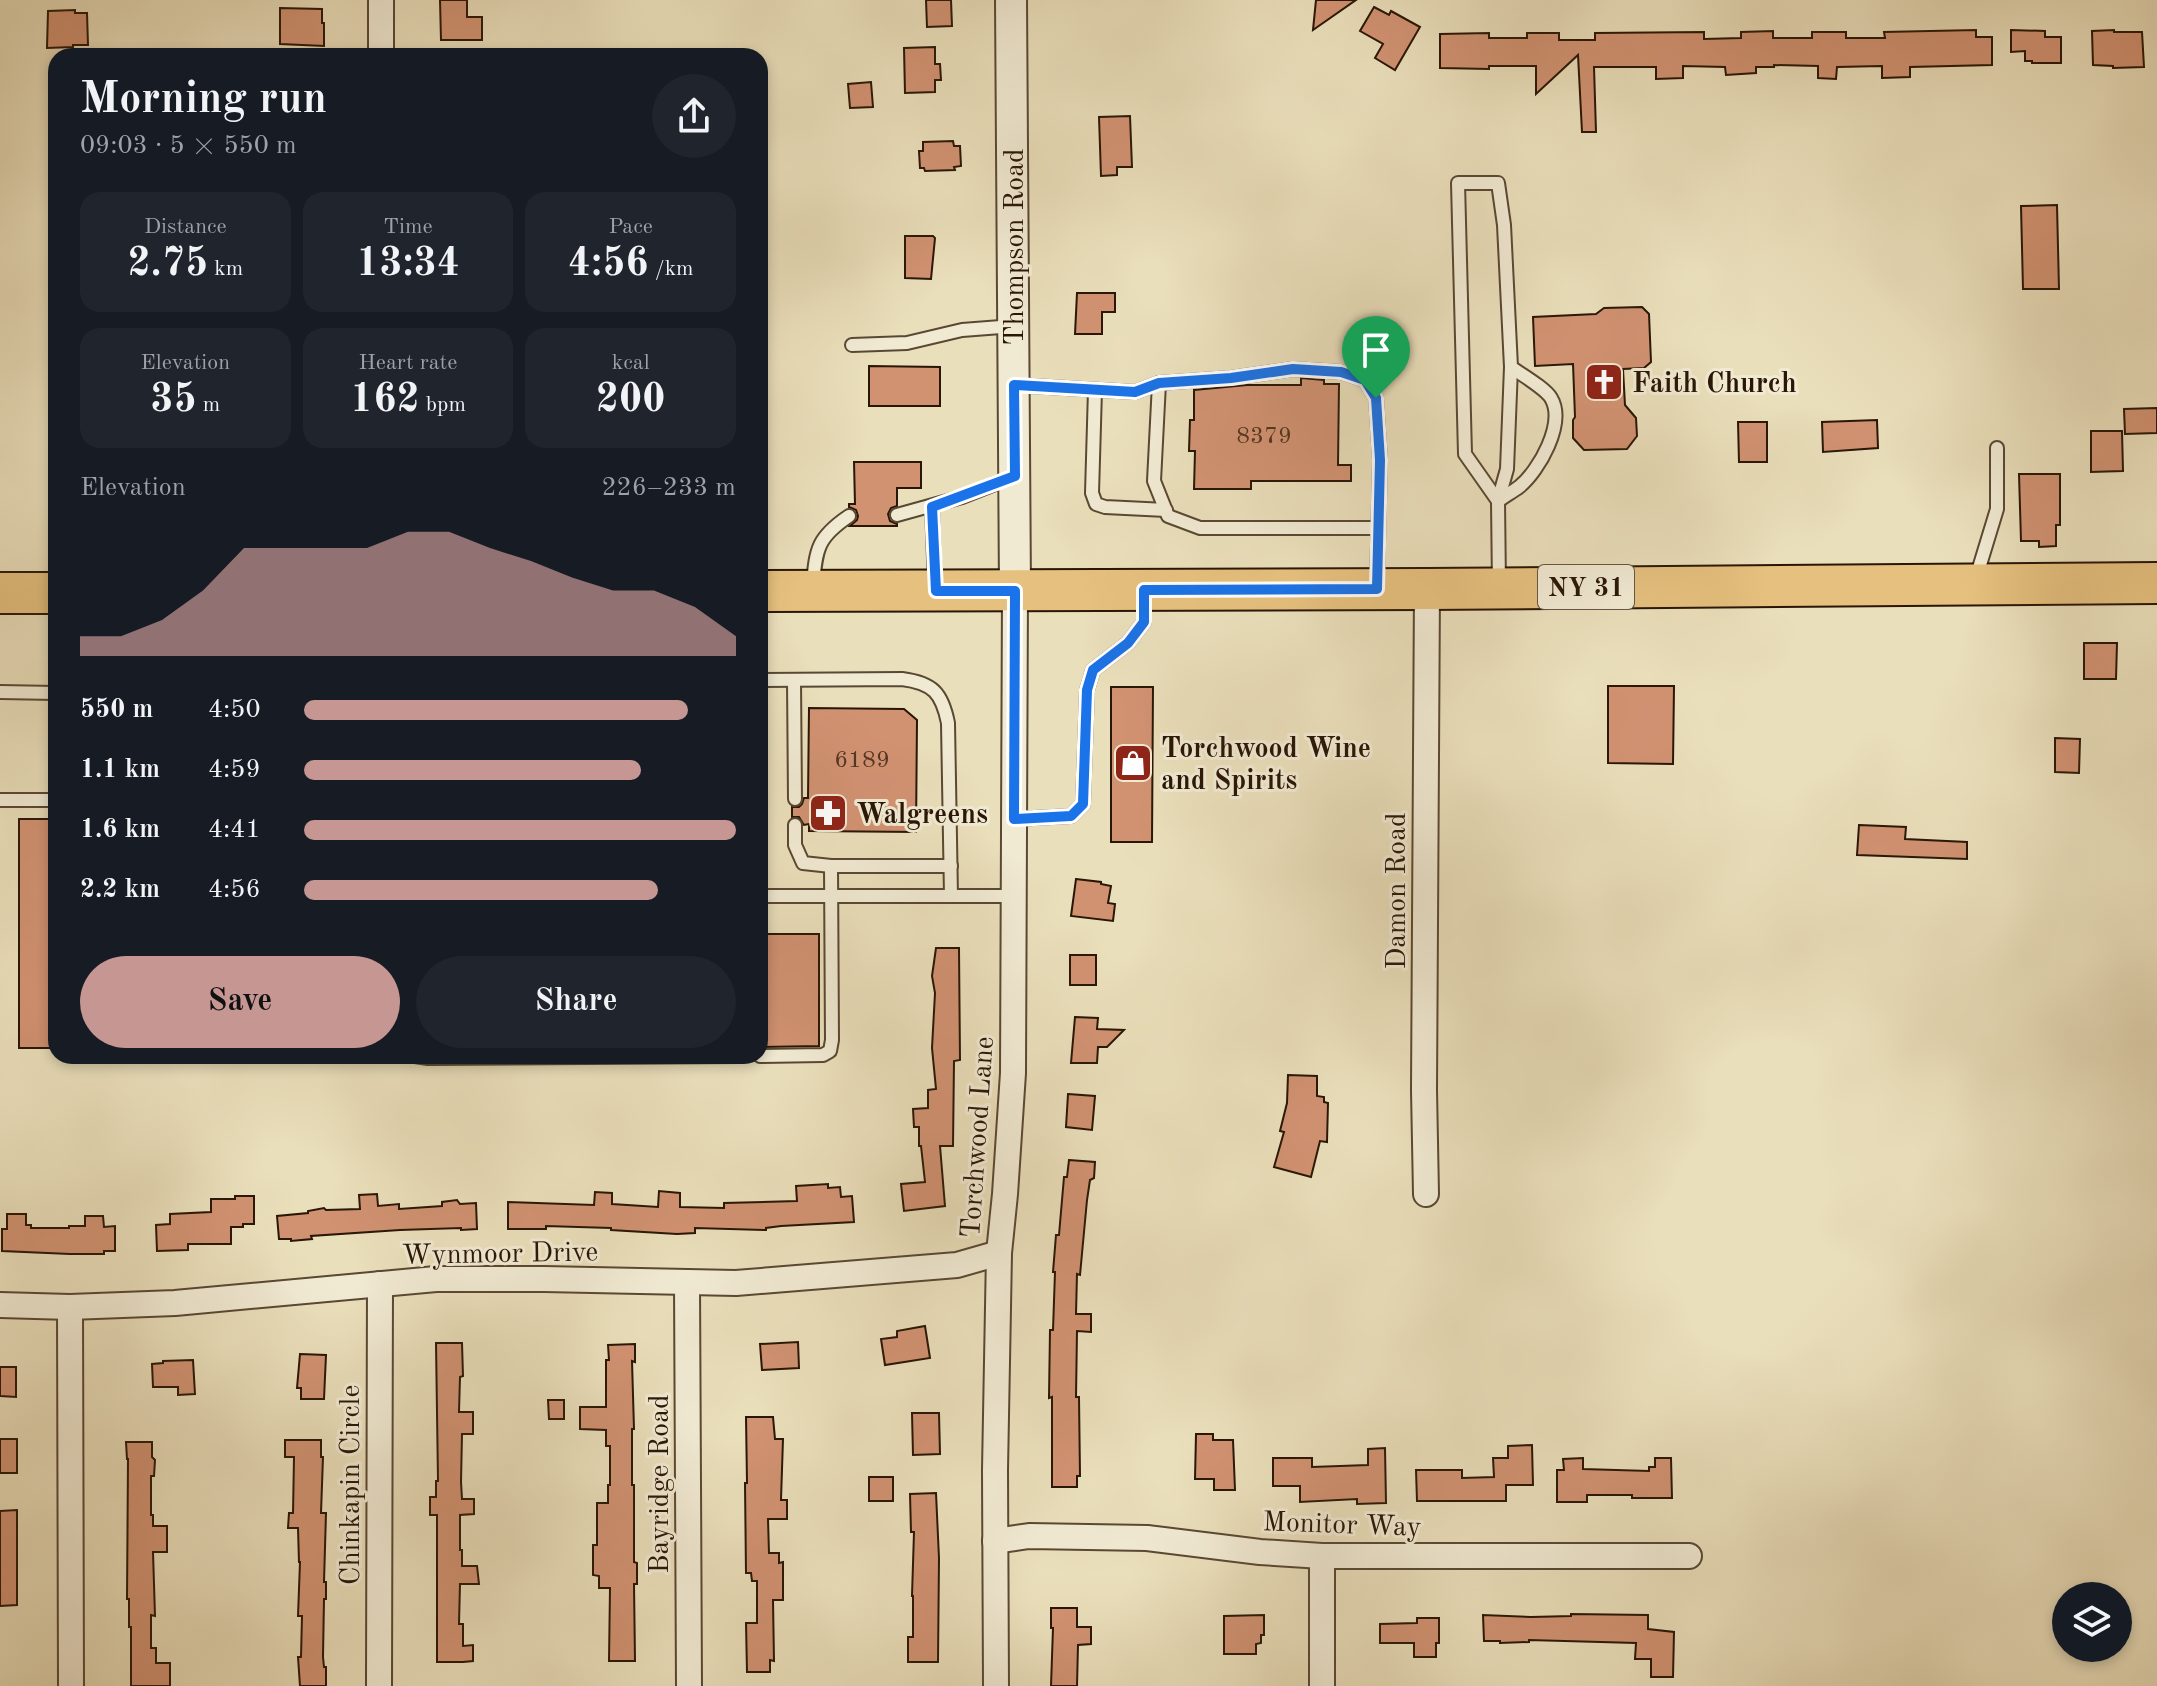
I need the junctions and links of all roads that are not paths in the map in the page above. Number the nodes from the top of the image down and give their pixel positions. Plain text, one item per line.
1 (381, 0) edge
2 (1011, 0) edge
3 (381, 48) edge
4 (1014, 326) junction
5 (852, 345) dead end
6 (1511, 367) junction
7 (1159, 383) junction
8 (1014, 385) junction
9 (1095, 390) junction
10 (1997, 448) dead end
11 (1015, 476) junction
12 (1498, 501) junction
13 (932, 507) junction
14 (1166, 510) junction
15 (897, 515) dead end
16 (849, 516) dead end
17 (1378, 528) junction
18 (2157, 583) edge
19 (1974, 584) junction
20 (1499, 588) junction
21 (1377, 589) junction
22 (1427, 589) junction
23 (1144, 590) junction
24 (768, 591) edge
25 (812, 591) junction
26 (936, 591) junction
27 (1015, 591) junction
28 (0, 593) edge
29 (48, 593) edge
30 (768, 680) edge
31 (794, 680) junction
32 (0, 692) edge
33 (48, 693) edge
34 (795, 799) dead end
35 (0, 800) edge
36 (48, 800) edge
37 (1014, 819) junction
38 (795, 825) dead end
39 (831, 866) junction
40 (951, 866) junction
41 (768, 896) edge
42 (831, 896) junction
43 (951, 896) junction
44 (1014, 896) junction
45 (768, 1056) edge
46 (1426, 1194) dead end
47 (999, 1253) junction
48 (687, 1283) junction
49 (380, 1284) junction
50 (0, 1305) edge
51 (70, 1307) junction
52 (995, 1541) junction
53 (1322, 1556) junction
54 (1689, 1556) dead end
55 (71, 1686) edge
56 (379, 1686) edge
57 (689, 1686) edge
58 (996, 1686) edge
59 (1322, 1686) edge

1 - 3 street
2 - 4 street, Thompson Road
4 - 5 lane
4 - 8 street, Thompson Road
6 - 12 lane
6 - 12 lane
6 - 12 lane
7 - 9 lane
7 - 14 lane
7 - 17 lane
8 - 9 lane
8 - 11 street, Thompson Road
9 - 14 lane
10 - 19 lane
11 - 13 lane
11 - 27 street, Thompson Road
12 - 20 lane
13 - 15 lane
13 - 26 lane
14 - 17 lane
16 - 25 lane
17 - 21 lane
18 - 19 main road, NY 31
19 - 20 main road, NY 31
20 - 22 main road, NY 31
21 - 22 main road, NY 31
21 - 23 main road, NY 31
22 - 46 street, Damon Road
23 - 27 main road, NY 31
23 - 37 lane
24 - 25 main road, NY 31
25 - 26 main road, NY 31
26 - 27 main road, NY 31
27 - 37 street, Torchwood Lane
28 - 29 main road
30 - 31 lane
31 - 34 lane
31 - 40 lane
32 - 33 lane
35 - 36 lane
37 - 44 street, Torchwood Lane
38 - 39 lane
39 - 40 lane
39 - 42 lane
40 - 43 lane
41 - 42 lane
42 - 43 lane
42 - 45 lane
43 - 44 lane
44 - 47 street, Torchwood Lane
47 - 48 street, Wynmoor Drive
47 - 52 street, Torchwood Lane
48 - 49 street, Wynmoor Drive
48 - 57 street, Bayridge Road
49 - 51 street, Wynmoor Drive
49 - 56 street, Chinkapin Circle
50 - 51 street, Wynmoor Drive
51 - 55 street
52 - 53 street, Monitor Way
52 - 58 street, Torchwood Lane
53 - 54 street, Monitor Way
53 - 59 street

